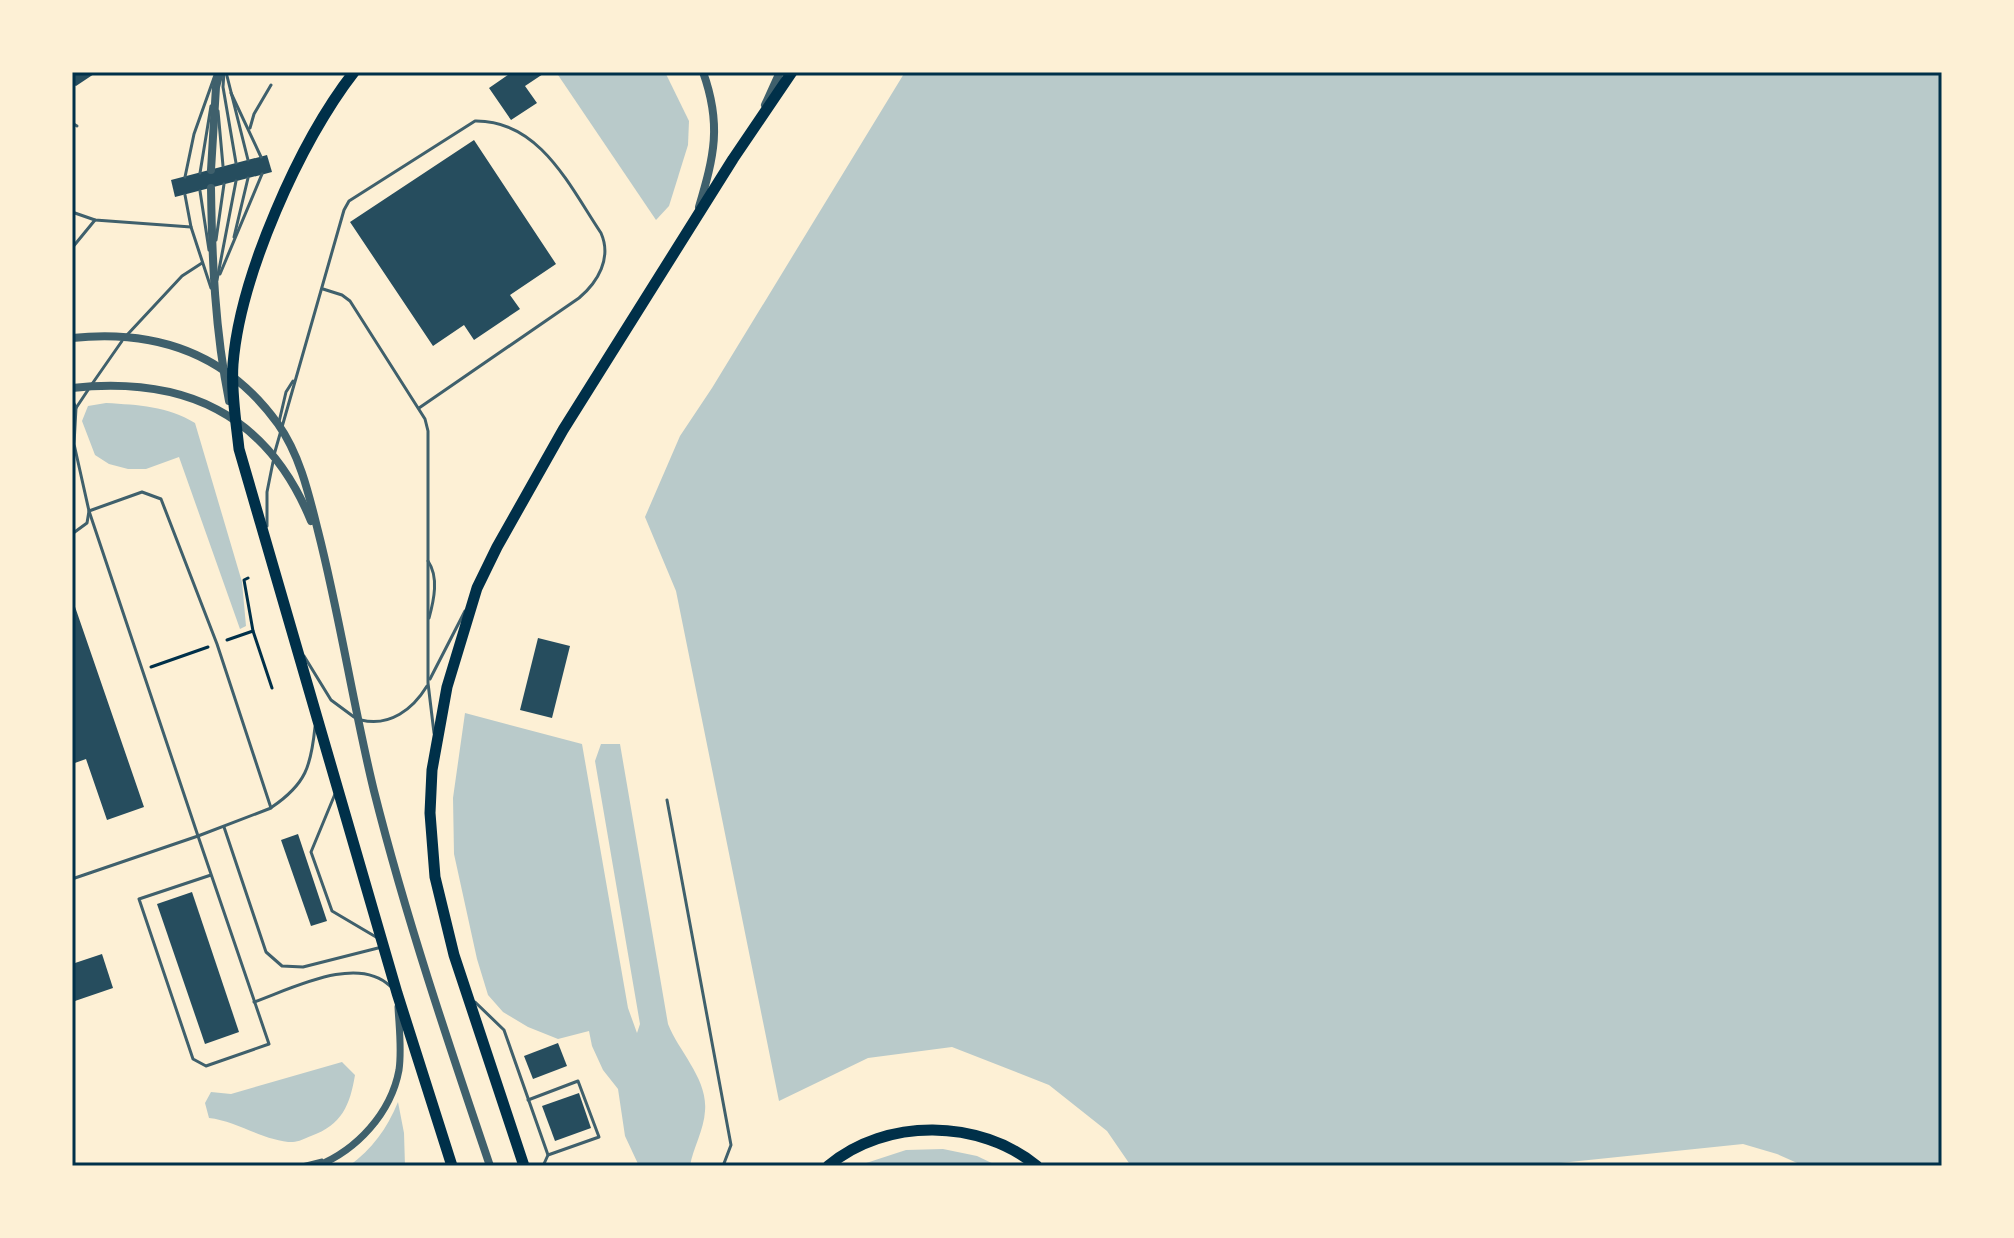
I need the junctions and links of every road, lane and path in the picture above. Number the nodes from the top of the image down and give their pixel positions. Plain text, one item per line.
1 (222, 72) edge
2 (703, 72) edge
3 (780, 72) edge
4 (792, 72) edge
5 (354, 73) edge
6 (271, 85) dead end
7 (228, 86) junction
8 (216, 87) junction
9 (72, 123) edge
10 (77, 126) dead end
11 (250, 131) junction
12 (750, 135) junction
13 (261, 157) dead end
14 (248, 160) dead end
15 (236, 163) dead end
16 (223, 166) dead end
17 (211, 170) dead end
18 (200, 173) dead end
19 (262, 174) dead end
20 (185, 177) dead end
21 (248, 178) dead end
22 (236, 181) dead end
23 (224, 184) dead end
24 (211, 188) dead end
25 (200, 191) dead end
26 (185, 195) dead end
27 (72, 212) edge
28 (95, 220) junction
29 (695, 220) junction
30 (191, 227) junction
31 (72, 239) edge
32 (78, 242) junction
33 (72, 248) edge
34 (231, 248) junction
35 (202, 263) junction
36 (212, 266) junction
37 (217, 281) junction
38 (321, 289) junction
39 (214, 296) junction
40 (72, 338) edge
41 (72, 388) edge
42 (72, 399) edge
43 (76, 408) junction
44 (419, 408) junction
45 (239, 449) junction
46 (89, 511) junction
47 (72, 534) edge
48 (268, 545) junction
49 (323, 551) junction
50 (248, 578) dead end
51 (477, 588) junction
52 (253, 631) junction
53 (295, 639) junction
54 (217, 644) junction
55 (142, 670) junction
56 (428, 683) junction
57 (272, 688) dead end
58 (316, 715) junction
59 (435, 749) junction
60 (338, 786) junction
61 (667, 800) dead end
62 (271, 808) junction
63 (224, 827) junction
64 (198, 836) junction
65 (211, 875) junction
66 (72, 879) edge
67 (384, 944) junction
68 (397, 993) junction
69 (466, 993) junction
70 (254, 1002) junction
71 (528, 1100) junction
72 (548, 1155) junction
73 (337, 1156) junction
74 (298, 1166) edge
75 (317, 1166) edge
76 (452, 1166) edge
77 (490, 1166) edge
78 (524, 1166) edge
79 (543, 1166) edge
80 (723, 1166) edge
81 (828, 1166) edge
82 (1037, 1166) edge

1 - 7 lane
1 - 8 street
1 - 15 lane
1 - 20 lane
2 - 29 street
3 - 12 street
4 - 12 main road
5 - 45 main road
6 - 11 lane
7 - 11 lane
7 - 14 lane
8 - 16 lane
8 - 17 street
8 - 18 lane
9 - 10 lane
11 - 13 lane
12 - 29 main road
19 - 34 lane
21 - 34 lane
22 - 37 lane
23 - 36 lane
24 - 36 street
25 - 36 lane
26 - 30 lane
27 - 28 lane
28 - 30 lane
28 - 32 lane
29 - 51 main road
30 - 35 lane
31 - 32 lane
32 - 33 lane
34 - 37 lane
35 - 39 lane
35 - 43 lane
36 - 39 street
37 - 39 lane
38 - 44 lane
38 - 44 lane
38 - 48 lane
39 - 45 street
40 - 49 street
41 - 49 street
42 - 43 lane
43 - 46 lane
44 - 56 lane
45 - 48 main road
46 - 47 lane
46 - 54 lane
46 - 55 lane
48 - 53 main road
49 - 77 street
50 - 52 path
51 - 56 lane
51 - 59 main road
52 - 54 path
52 - 57 path
53 - 56 lane
53 - 58 main road
54 - 55 path
54 - 62 lane
55 - 64 lane
56 - 59 lane
58 - 60 main road
58 - 62 lane
59 - 69 main road
60 - 67 main road
60 - 67 lane
61 - 80 lane
62 - 63 lane
63 - 64 lane
63 - 67 lane
64 - 65 lane
64 - 66 lane
65 - 70 lane
65 - 70 lane
67 - 68 main road
68 - 70 lane
68 - 73 street
68 - 76 main road
69 - 71 lane
69 - 78 main road
71 - 72 lane
71 - 72 lane
72 - 79 lane
73 - 74 lane
73 - 75 street
81 - 82 main road

